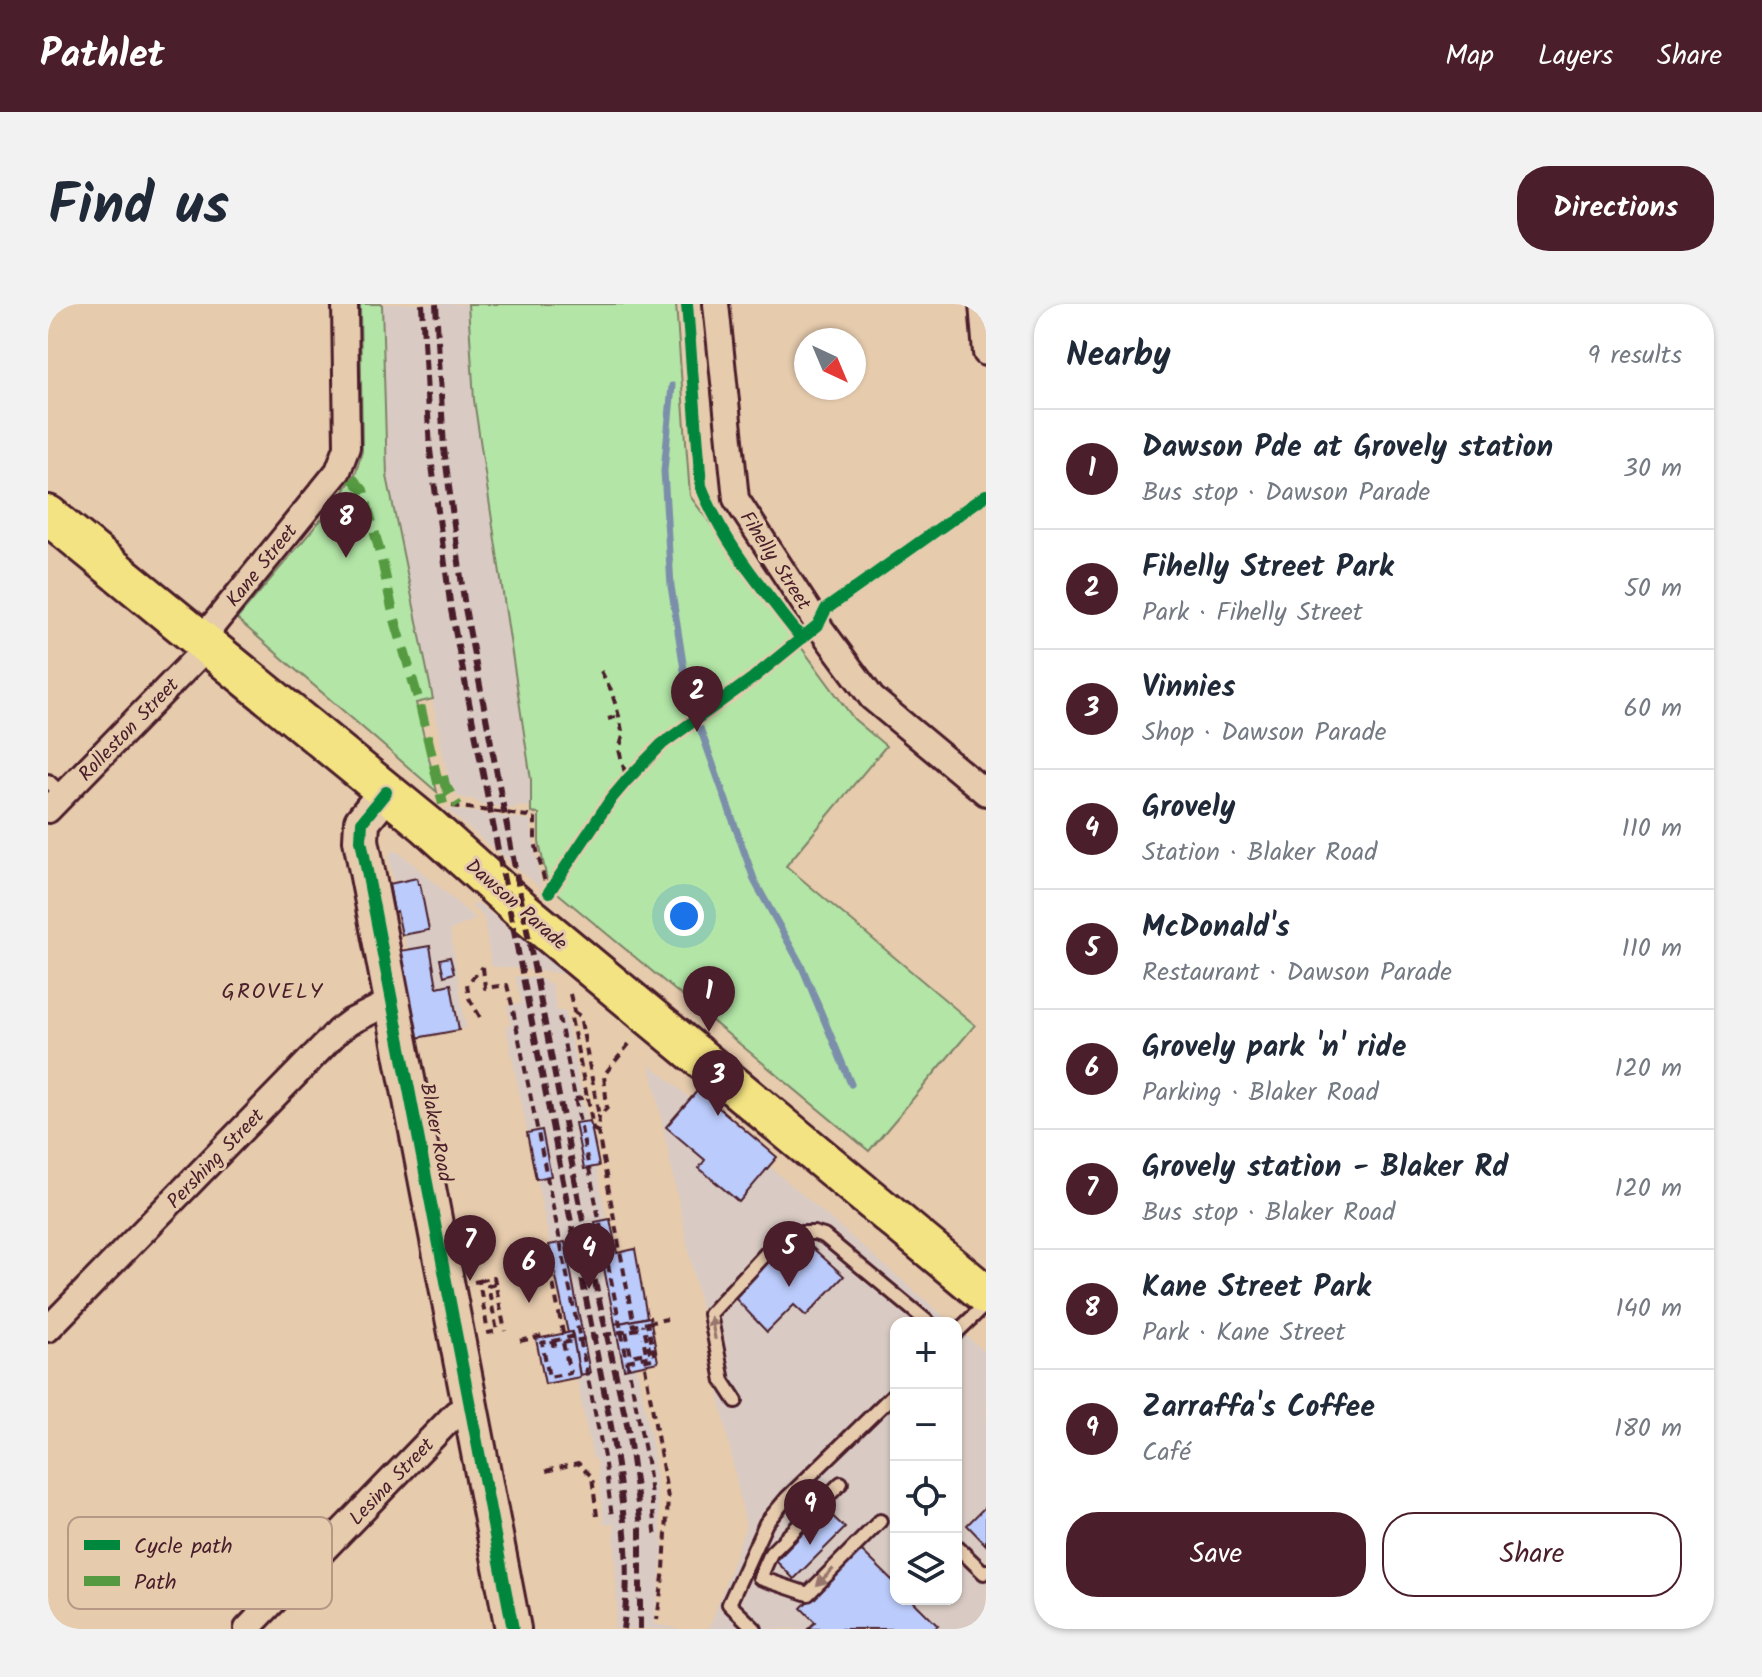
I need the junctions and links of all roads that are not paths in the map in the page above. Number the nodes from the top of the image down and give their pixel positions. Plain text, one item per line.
1 (345, 304) edge
2 (716, 304) edge
3 (982, 304) edge
4 (986, 353) edge
5 (48, 515) edge
6 (204, 644) junction
7 (386, 792) junction
8 (986, 793) edge
9 (53, 795) edge
10 (392, 1001) junction
11 (986, 1295) edge
12 (986, 1304) edge
13 (922, 1317) edge
14 (962, 1327) edge
15 (48, 1329) edge
16 (890, 1398) edge
17 (736, 1401) dead end
18 (471, 1409) junction
19 (841, 1483) dead end
20 (880, 1521) dead end
21 (332, 1541) edge
22 (962, 1552) edge
23 (986, 1571) edge
24 (266, 1609) edge
25 (247, 1629) edge
26 (513, 1629) edge
27 (755, 1629) edge

1 - 6 street, Kane Street
2 - 8 street, Fihelly Street
3 - 4 street
5 - 6 main road, Dawson Parade
6 - 7 main road, Dawson Parade
6 - 9 street, Rolleston Street
7 - 10 street, Blaker Road
7 - 11 main road, Dawson Parade
10 - 15 street, Pershing Street
10 - 18 street, Blaker Road
12 - 14 lane
17 -> 13 lane
16 - 27 lane
18 - 21 street, Lesina Street
18 - 26 street, Blaker Road
20 -> 19 lane
22 - 23 lane
24 - 25 street, Lesina Street

